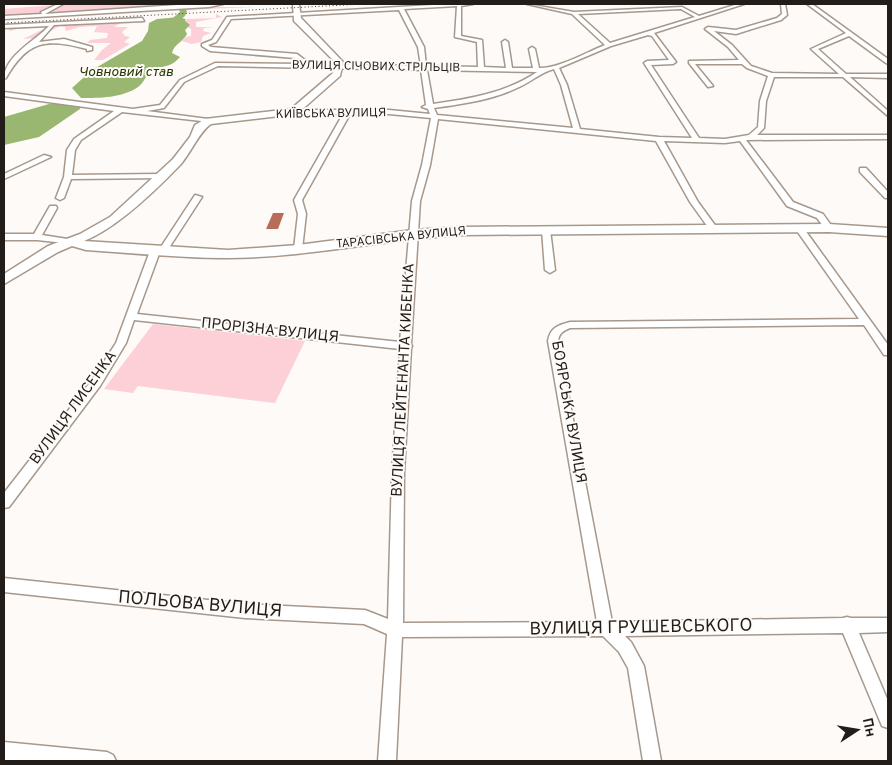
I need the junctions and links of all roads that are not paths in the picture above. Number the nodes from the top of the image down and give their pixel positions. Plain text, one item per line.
1 (61, 4) edge
2 (221, 4) edge
3 (459, 4) edge
4 (471, 4) edge
5 (529, 4) edge
6 (742, 4) edge
7 (784, 4) edge
8 (809, 4) edge
9 (173, 6) edge
10 (400, 7) junction
11 (296, 8) edge
12 (574, 12) junction
13 (37, 16) junction
14 (4, 18) edge
15 (696, 18) junction
16 (142, 20) dead end
17 (4, 26) edge
18 (51, 26) junction
19 (708, 29) junction
20 (648, 33) junction
21 (849, 34) junction
22 (505, 42) dead end
23 (33, 44) junction
24 (609, 45) junction
25 (532, 49) dead end
26 (89, 50) dead end
27 (673, 62) junction
28 (691, 62) junction
29 (744, 62) junction
30 (888, 62) edge
31 (308, 66) junction
32 (339, 66) junction
33 (556, 67) junction
34 (422, 68) junction
35 (481, 69) junction
36 (509, 70) junction
37 (539, 70) junction
38 (770, 75) junction
39 (843, 76) junction
40 (888, 76) edge
41 (4, 77) edge
42 (710, 86) dead end
43 (5, 92) edge
44 (158, 108) junction
45 (121, 109) junction
46 (133, 111) junction
47 (294, 112) junction
48 (389, 112) junction
49 (432, 112) junction
50 (347, 113) junction
51 (888, 114) edge
52 (166, 116) junction
53 (208, 121) junction
54 (577, 131) junction
55 (751, 137) junction
56 (888, 137) edge
57 (741, 138) junction
58 (659, 139) junction
59 (696, 140) junction
60 (47, 157) dead end
61 (863, 170) dead end
62 (68, 176) junction
63 (160, 176) junction
64 (4, 177) edge
65 (888, 196) edge
66 (198, 197) dead end
67 (60, 198) dead end
68 (53, 208) dead end
69 (713, 228) junction
70 (799, 228) junction
71 (829, 228) junction
72 (546, 230) junction
73 (888, 232) edge
74 (413, 234) junction
75 (4, 237) edge
76 (37, 237) junction
77 (71, 242) junction
78 (298, 249) junction
79 (159, 252) junction
80 (550, 270) dead end
81 (4, 280) edge
82 (132, 317) junction
83 (867, 322) junction
84 (407, 346) junction
85 (888, 352) edge
86 (4, 503) edge
87 (4, 585) edge
88 (847, 624) junction
89 (888, 624) edge
90 (395, 630) junction
91 (606, 630) junction
92 (888, 720) edge
93 (4, 751) edge
94 (107, 761) edge
95 (387, 761) edge
96 (652, 761) edge

1 - 13 street
2 - 9 street
3 - 4 street
3 - 10 street
3 - 35 street
5 - 12 street
6 - 15 street, ВУЛИЦЯ СІЧОВИХ СТРІЛЬЦІВ
7 - 19 street
8 - 21 street
9 - 13 street
10 - 11 street
10 - 34 street, ВУЛИЦЯ ЛЕЙТЕНАНТА КИБЕНКА
11 - 31 street
11 - 32 street
12 - 15 street
12 - 24 street
13 - 14 street
15 - 19 street
15 - 20 street, ВУЛИЦЯ СІЧОВИХ СТРІЛЬЦІВ
16 - 18 street
17 - 18 street
18 - 23 street
19 - 29 street
20 - 24 street, ВУЛИЦЯ СІЧОВИХ СТРІЛЬЦІВ
20 - 27 street
21 - 30 street
21 - 39 street
22 - 36 street
23 - 26 street
23 - 41 street
24 - 33 street, ВУЛИЦЯ СІЧОВИХ СТРІЛЬЦІВ
25 - 37 street
27 - 28 street
27 - 59 street
28 - 29 street
28 - 42 street
29 - 38 street
31 - 32 street, ВУЛИЦЯ СІЧОВИХ СТРІЛЬЦІВ
31 - 44 street, ВУЛИЦЯ СІЧОВИХ СТРІЛЬЦІВ
32 - 34 street, ВУЛИЦЯ СІЧОВИХ СТРІЛЬЦІВ
32 - 47 street
33 - 37 street, ВУЛИЦЯ СІЧОВИХ СТРІЛЬЦІВ
33 - 54 street
34 - 35 street, ВУЛИЦЯ СІЧОВИХ СТРІЛЬЦІВ
34 - 49 street, ВУЛИЦЯ ЛЕЙТЕНАНТА КИБЕНКА
35 - 36 street, ВУЛИЦЯ СІЧОВИХ СТРІЛЬЦІВ
36 - 37 street, ВУЛИЦЯ СІЧОВИХ СТРІЛЬЦІВ
37 - 49 street
38 - 39 street
38 - 55 street
39 - 40 street
39 - 51 street
43 - 45 street, КИЇВСЬКА ВУЛИЦЯ
44 - 46 street
44 - 52 street
45 - 46 street, КИЇВСЬКА ВУЛИЦЯ
45 - 62 street
46 - 52 street, КИЇВСЬКА ВУЛИЦЯ
47 - 50 street, КИЇВСЬКА ВУЛИЦЯ
47 - 53 street, КИЇВСЬКА ВУЛИЦЯ
48 - 49 street, КИЇВСЬКА ВУЛИЦЯ
48 - 49 street
48 - 50 street, КИЇВСЬКА ВУЛИЦЯ
49 - 54 street, КИЇВСЬКА ВУЛИЦЯ
49 - 74 street, ВУЛИЦЯ ЛЕЙТЕНАНТА КИБЕНКА
50 - 78 street
52 - 53 street, КИЇВСЬКА ВУЛИЦЯ
53 - 63 street
54 - 58 street, КИЇВСЬКА ВУЛИЦЯ
55 - 56 street, КИЇВСЬКА ВУЛИЦЯ
55 - 57 street, КИЇВСЬКА ВУЛИЦЯ
57 - 59 street, КИЇВСЬКА ВУЛИЦЯ
57 - 71 street
58 - 59 street, КИЇВСЬКА ВУЛИЦЯ
58 - 69 street
60 - 64 street
61 - 65 street
62 - 63 street
62 - 67 street
63 - 77 street
66 - 79 street, ВУЛИЦЯ ЛИСЕНКА
68 - 76 street
69 - 70 street, ТАРАСІВСЬКА ВУЛИЦЯ
69 - 72 street, ТАРАСІВСЬКА ВУЛИЦЯ
70 - 71 street, ТАРАСІВСЬКА ВУЛИЦЯ
70 - 83 street
71 - 73 street, ТАРАСІВСЬКА ВУЛИЦЯ
72 - 74 street, ТАРАСІВСЬКА ВУЛИЦЯ
72 - 80 street
74 - 78 street, ТАРАСІВСЬКА ВУЛИЦЯ
74 - 84 street, ВУЛИЦЯ ЛЕЙТЕНАНТА КИБЕНКА
75 - 76 street, ТАРАСІВСЬКА ВУЛИЦЯ
76 - 77 street, ТАРАСІВСЬКА ВУЛИЦЯ
77 - 79 street, ТАРАСІВСЬКА ВУЛИЦЯ
77 - 81 street
78 - 79 street, ТАРАСІВСЬКА ВУЛИЦЯ
79 - 82 street, ВУЛИЦЯ ЛИСЕНКА
82 - 84 street, ПРОРІЗНА ВУЛИЦЯ
82 - 86 street, ВУЛИЦЯ ЛИСЕНКА
83 - 85 street
83 - 91 street, БОЯРСЬКА ВУЛИЦЯ
84 - 90 street, ВУЛИЦЯ ЛЕЙТЕНАНТА КИБЕНКА
87 - 90 street, ПОЛЬОВА ВУЛИЦЯ
88 - 89 street, ВУЛИЦЯ ГРУШЕВСЬКОГО
88 - 91 street, ВУЛИЦЯ ГРУШЕВСЬКОГО
88 - 92 street
90 - 91 street, ВУЛИЦЯ ГРУШЕВСЬКОГО
90 - 95 street, ВУЛИЦЯ ЛЕЙТЕНАНТА КИБЕНКА
91 - 96 street
93 - 94 street

